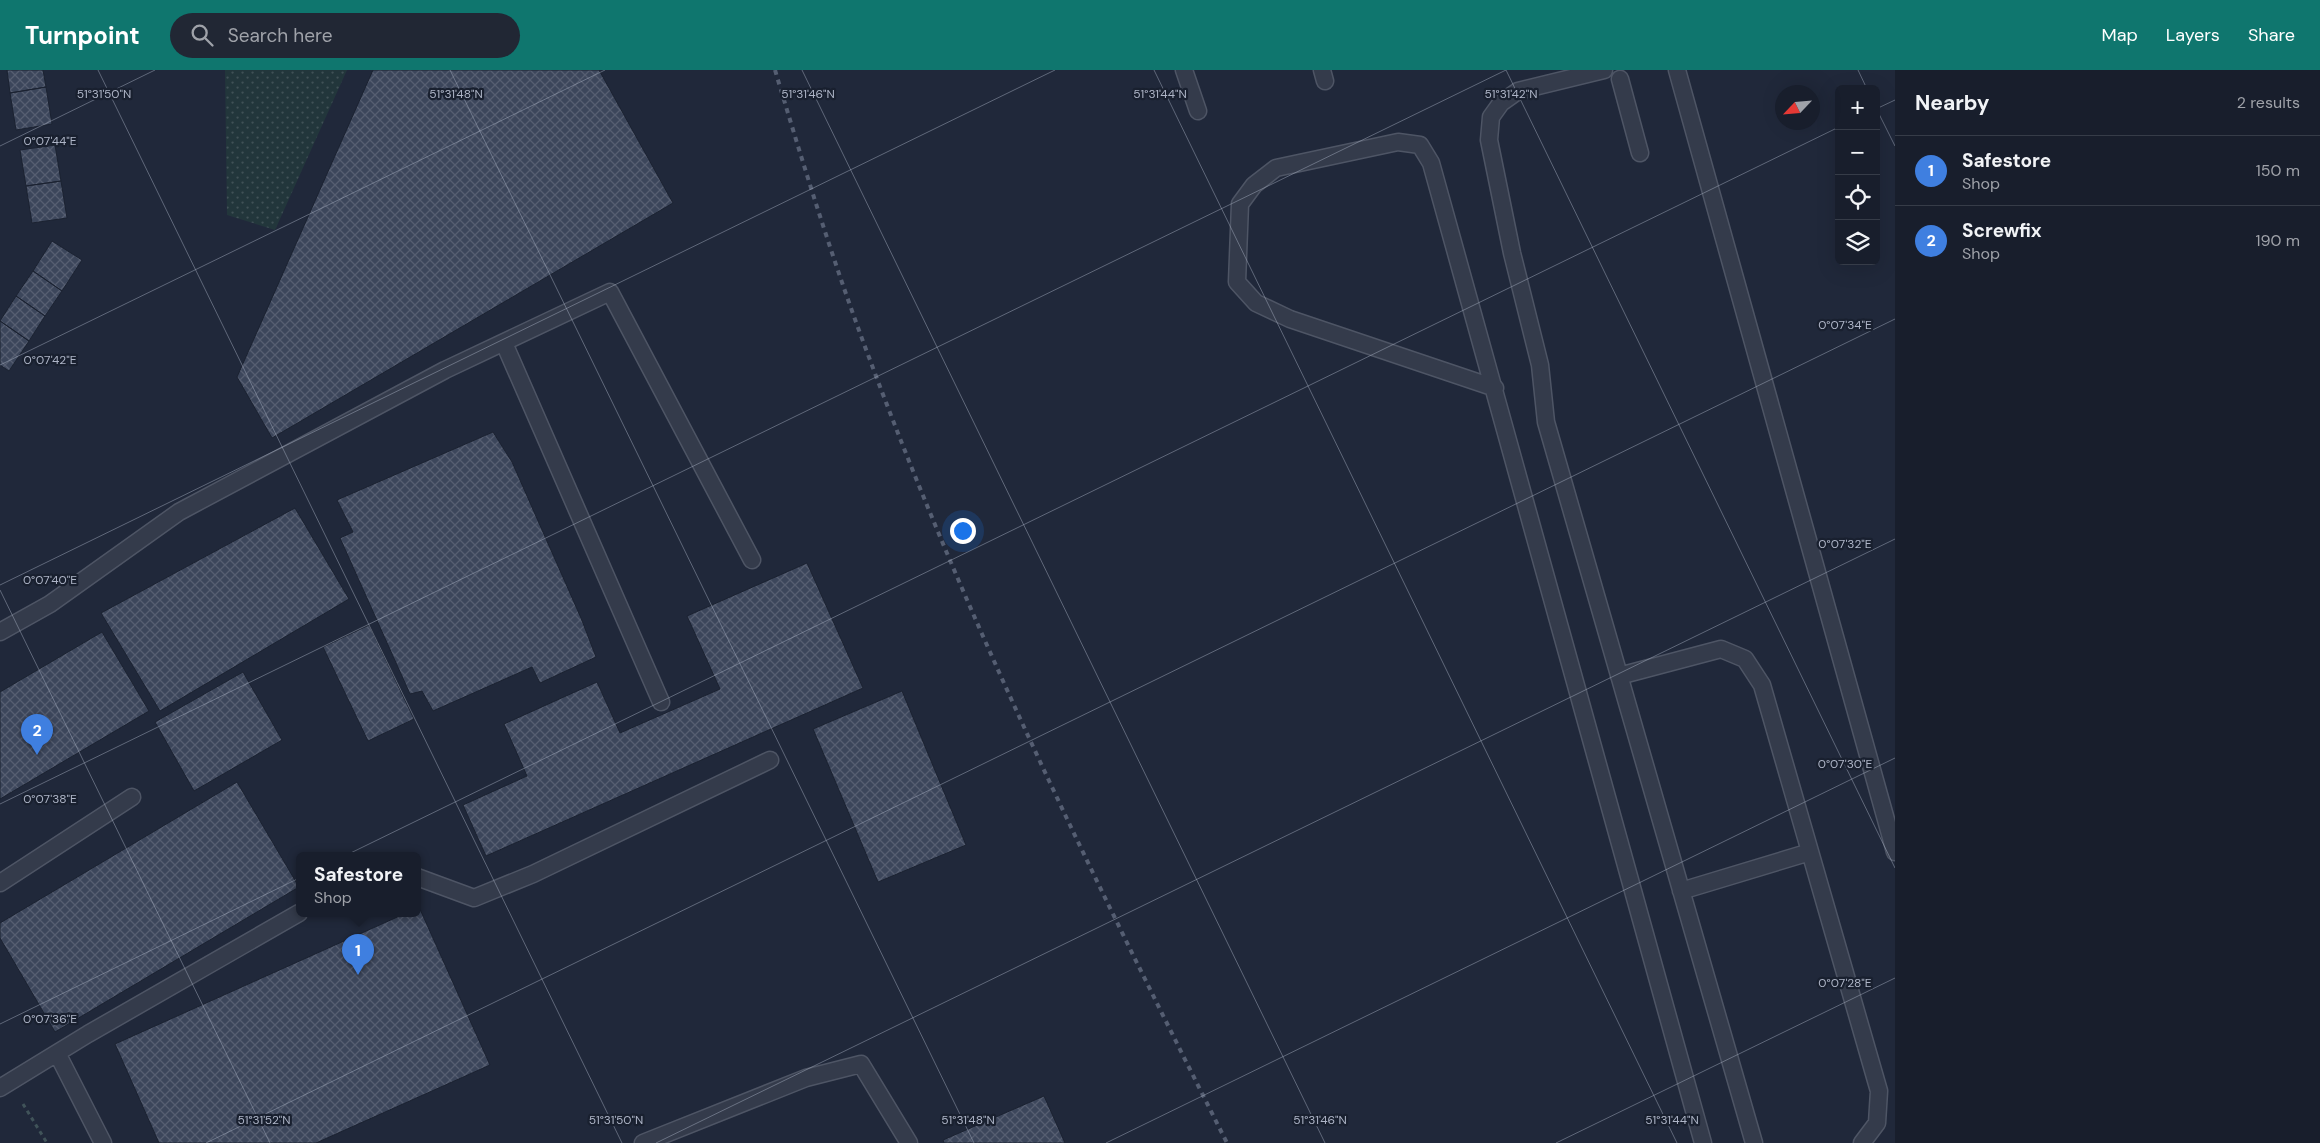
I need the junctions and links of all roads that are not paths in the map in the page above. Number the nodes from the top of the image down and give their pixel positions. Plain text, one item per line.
1 (1184, 70) edge
2 (1604, 70) edge
3 (1677, 70) edge
4 (1620, 79) dead end
5 (1198, 111) dead end
6 (1640, 154) dead end
7 (504, 343) junction
8 (1495, 388) junction
9 (752, 560) dead end
10 (0, 632) edge
11 (1619, 676) junction
12 (661, 702) dead end
13 (770, 760) dead end
14 (132, 797) dead end
15 (1810, 852) junction
16 (1895, 852) edge
17 (421, 878) edge
18 (0, 883) edge
19 (1681, 891) junction
20 (296, 915) edge
21 (57, 1053) junction
22 (0, 1088) edge
23 (103, 1143) edge
24 (643, 1143) edge
25 (909, 1143) edge
26 (1703, 1143) edge
27 (1754, 1143) edge
28 (1862, 1143) edge

1 - 5 lane
2 - 11 lane
3 - 16 lane
4 - 6 lane
7 - 9 lane
7 - 10 lane
7 - 12 lane
8 - 8 lane
8 - 26 lane
11 - 15 lane
11 - 19 lane
13 - 17 lane
14 - 18 lane
15 - 19 lane
15 - 28 lane
19 - 27 lane
20 - 21 lane
21 - 22 lane
21 - 23 lane
24 - 25 lane

